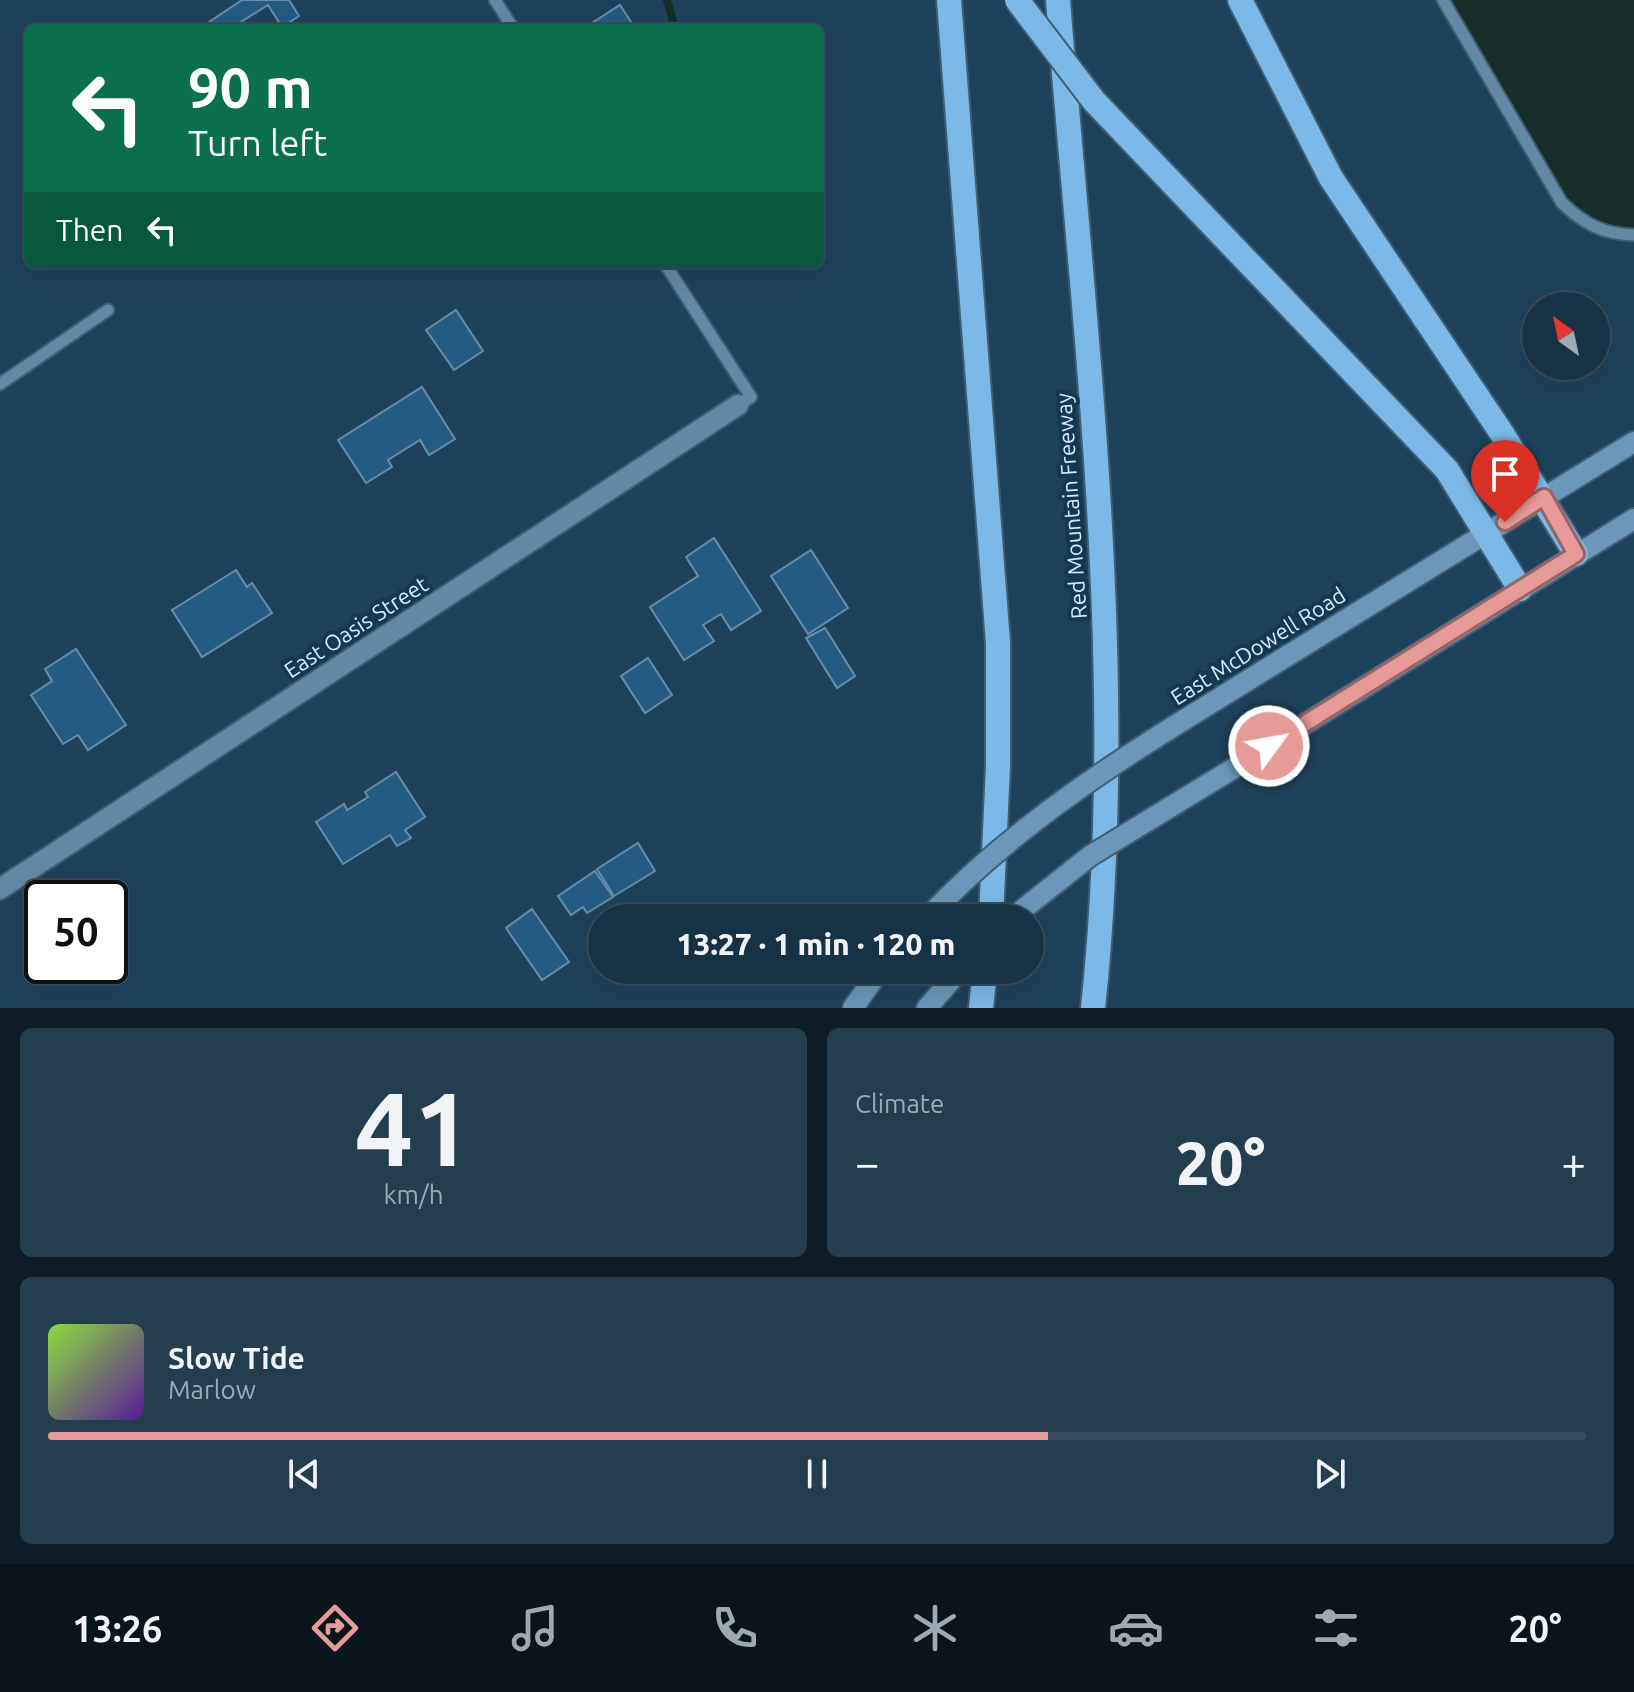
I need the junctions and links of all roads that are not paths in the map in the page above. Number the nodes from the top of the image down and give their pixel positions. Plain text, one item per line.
1 (495, 0) edge
2 (949, 0) edge
3 (1017, 0) edge
4 (1058, 0) edge
5 (1240, 0) edge
6 (1443, 0) edge
7 (510, 24) edge
8 (1634, 235) edge
9 (668, 268) edge
10 (108, 310) dead end
11 (0, 384) edge
12 (738, 405) joint
13 (1634, 442) edge
14 (1544, 497) junction
15 (1634, 519) edge
16 (1486, 534) junction
17 (1576, 554) junction
18 (1520, 589) junction
19 (0, 889) edge
20 (941, 904) edge
21 (992, 904) edge
22 (1030, 904) edge
23 (870, 984) edge
24 (948, 984) edge
25 (984, 984) edge
26 (853, 1008) edge
27 (927, 1008) edge
28 (981, 1008) edge
29 (1093, 1008) edge

1 - 7 lane
2 - 21 highway
3 - 16 highway, bridge
4 - 29 highway, Red Mountain Freeway
5 - 14 highway
6 - 8 lane
9 - 12 lane
10 - 11 lane
12 - 19 street, East Oasis Street
13 - 14 main road, East McDowell Road
14 - 16 main road, East McDowell Road
14 - 17 highway
15 - 17 main road
16 - 18 highway
16 - 20 main road, East McDowell Road, bridge
17 - 18 main road
18 - 22 main road, bridge
23 - 26 main road
24 - 27 main road
25 - 28 highway

